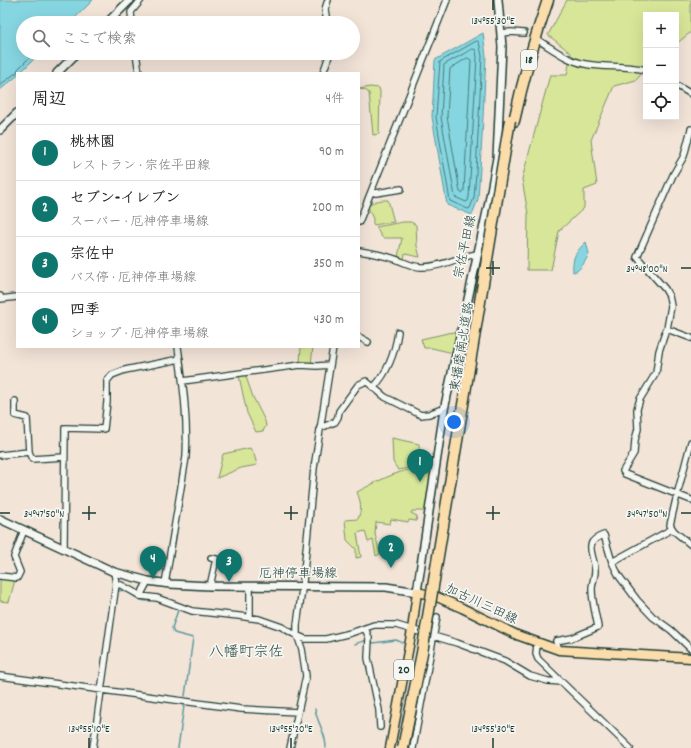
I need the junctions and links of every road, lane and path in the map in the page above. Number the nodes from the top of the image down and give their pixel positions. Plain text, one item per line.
1 (130, 0) edge
2 (141, 0) edge
3 (328, 0) edge
4 (447, 0) edge
5 (498, 0) edge
6 (543, 0) edge
7 (548, 0) edge
8 (114, 16) edge
9 (131, 16) edge
10 (326, 16) edge
11 (501, 33) junction
12 (524, 33) dead end
13 (538, 40) dead end
14 (70, 60) edge
15 (137, 60) edge
16 (328, 60) edge
17 (643, 69) edge
18 (58, 72) edge
19 (139, 72) edge
20 (324, 72) edge
21 (679, 87) edge
22 (691, 94) edge
23 (16, 114) edge
24 (512, 120) junction
25 (691, 129) edge
26 (0, 130) edge
27 (401, 189) dead end
28 (370, 192) junction
29 (360, 219) edge
30 (360, 251) edge
31 (478, 254) junction
32 (0, 296) edge
33 (16, 298) edge
34 (667, 329) junction
35 (398, 332) dead end
36 (360, 338) edge
37 (691, 338) edge
38 (368, 342) dead end
39 (178, 348) edge
40 (333, 348) edge
41 (180, 359) junction
42 (330, 364) junction
43 (183, 381) junction
44 (374, 387) junction
45 (15, 401) dead end
46 (444, 410) junction
47 (320, 428) junction
48 (691, 442) edge
49 (28, 452) junction
50 (0, 455) edge
51 (64, 457) junction
52 (677, 495) junction
53 (691, 500) edge
54 (0, 519) edge
55 (672, 529) junction
56 (24, 530) junction
57 (691, 545) edge
58 (64, 548) junction
59 (212, 558) dead end
60 (612, 562) junction
61 (114, 572) junction
62 (0, 576) edge
63 (148, 581) junction
64 (116, 584) junction
65 (165, 584) junction
66 (210, 586) junction
67 (250, 586) junction
68 (303, 586) junction
69 (417, 592) junction
70 (140, 596) junction
71 (437, 617) dead end
72 (250, 618) junction
73 (365, 628) junction
74 (412, 630) junction
75 (297, 635) junction
76 (434, 636) junction
77 (537, 644) junction
78 (691, 649) edge
79 (559, 650) junction
80 (691, 658) edge
81 (0, 676) edge
82 (562, 682) junction
83 (101, 690) junction
84 (298, 712) junction
85 (380, 727) dead end
86 (93, 748) edge
87 (290, 748) edge
88 (390, 748) edge
89 (403, 748) edge
90 (407, 748) edge
91 (413, 748) edge
92 (630, 748) edge

1 - 8 main road
2 - 9 street
3 - 10 street
4 - 28 street
5 - 11 main road, 宗佐平田線
6 - 24 highway, 東播磨南北道路 / 18
7 - 24 highway, 東播磨南北道路 / 18
11 - 12 street
11 - 31 main road, 宗佐平田線
13 - 17 street
14 - 18 main road
15 - 19 street
16 - 20 street
21 - 22 street
23 - 26 main road
24 - 89 highway, 東播磨南北道路 / 18, bridge
24 - 90 highway, 東播磨南北道路 / 18
25 - 34 street
27 - 28 street
28 - 29 street
30 - 31 street
31 - 46 main road, 宗佐平田線
32 - 33 street
34 - 37 street
34 - 52 street
35 - 44 street
36 - 38 street
39 - 41 street
40 - 42 street
41 - 43 street
41 - 51 street
42 - 43 street
42 - 47 street
43 - 65 street
44 - 46 street
44 - 47 street
45 - 49 street
46 - 69 main road, 宗佐平田線
47 - 68 street
48 - 52 street
49 - 50 street
49 - 51 street
51 - 58 street
52 - 53 street
52 - 55 street
54 - 56 main road, 厄神停車場線
55 - 57 street
55 - 60 street
56 - 58 main road, 厄神停車場線
56 - 62 street
58 - 61 main road, 厄神停車場線
59 - 66 street
60 - 78 street
60 - 79 street
61 - 63 main road, 厄神停車場線
61 - 64 street
63 - 65 main road, 厄神停車場線
63 - 70 street
64 - 70 street
64 - 83 street
65 - 66 main road, 厄神停車場線
66 - 67 main road, 厄神停車場線
67 - 68 main road, 厄神停車場線
67 - 72 street
68 - 69 main road, 厄神停車場線
68 - 75 street
69 - 74 main road, 20
69 - 77 main road, 加古川三田線
70 - 72 street
71 - 76 street
72 - 75 street
73 - 74 street
73 - 75 street
73 - 85 street
74 - 76 street
74 - 88 main road, 20
75 - 84 street
76 - 82 street
76 - 91 street
77 - 79 main road, 加古川三田線
77 - 82 street
79 - 80 main road, 加古川三田線
81 - 83 street
82 - 92 street
83 - 84 street
83 - 86 street
84 - 87 street

